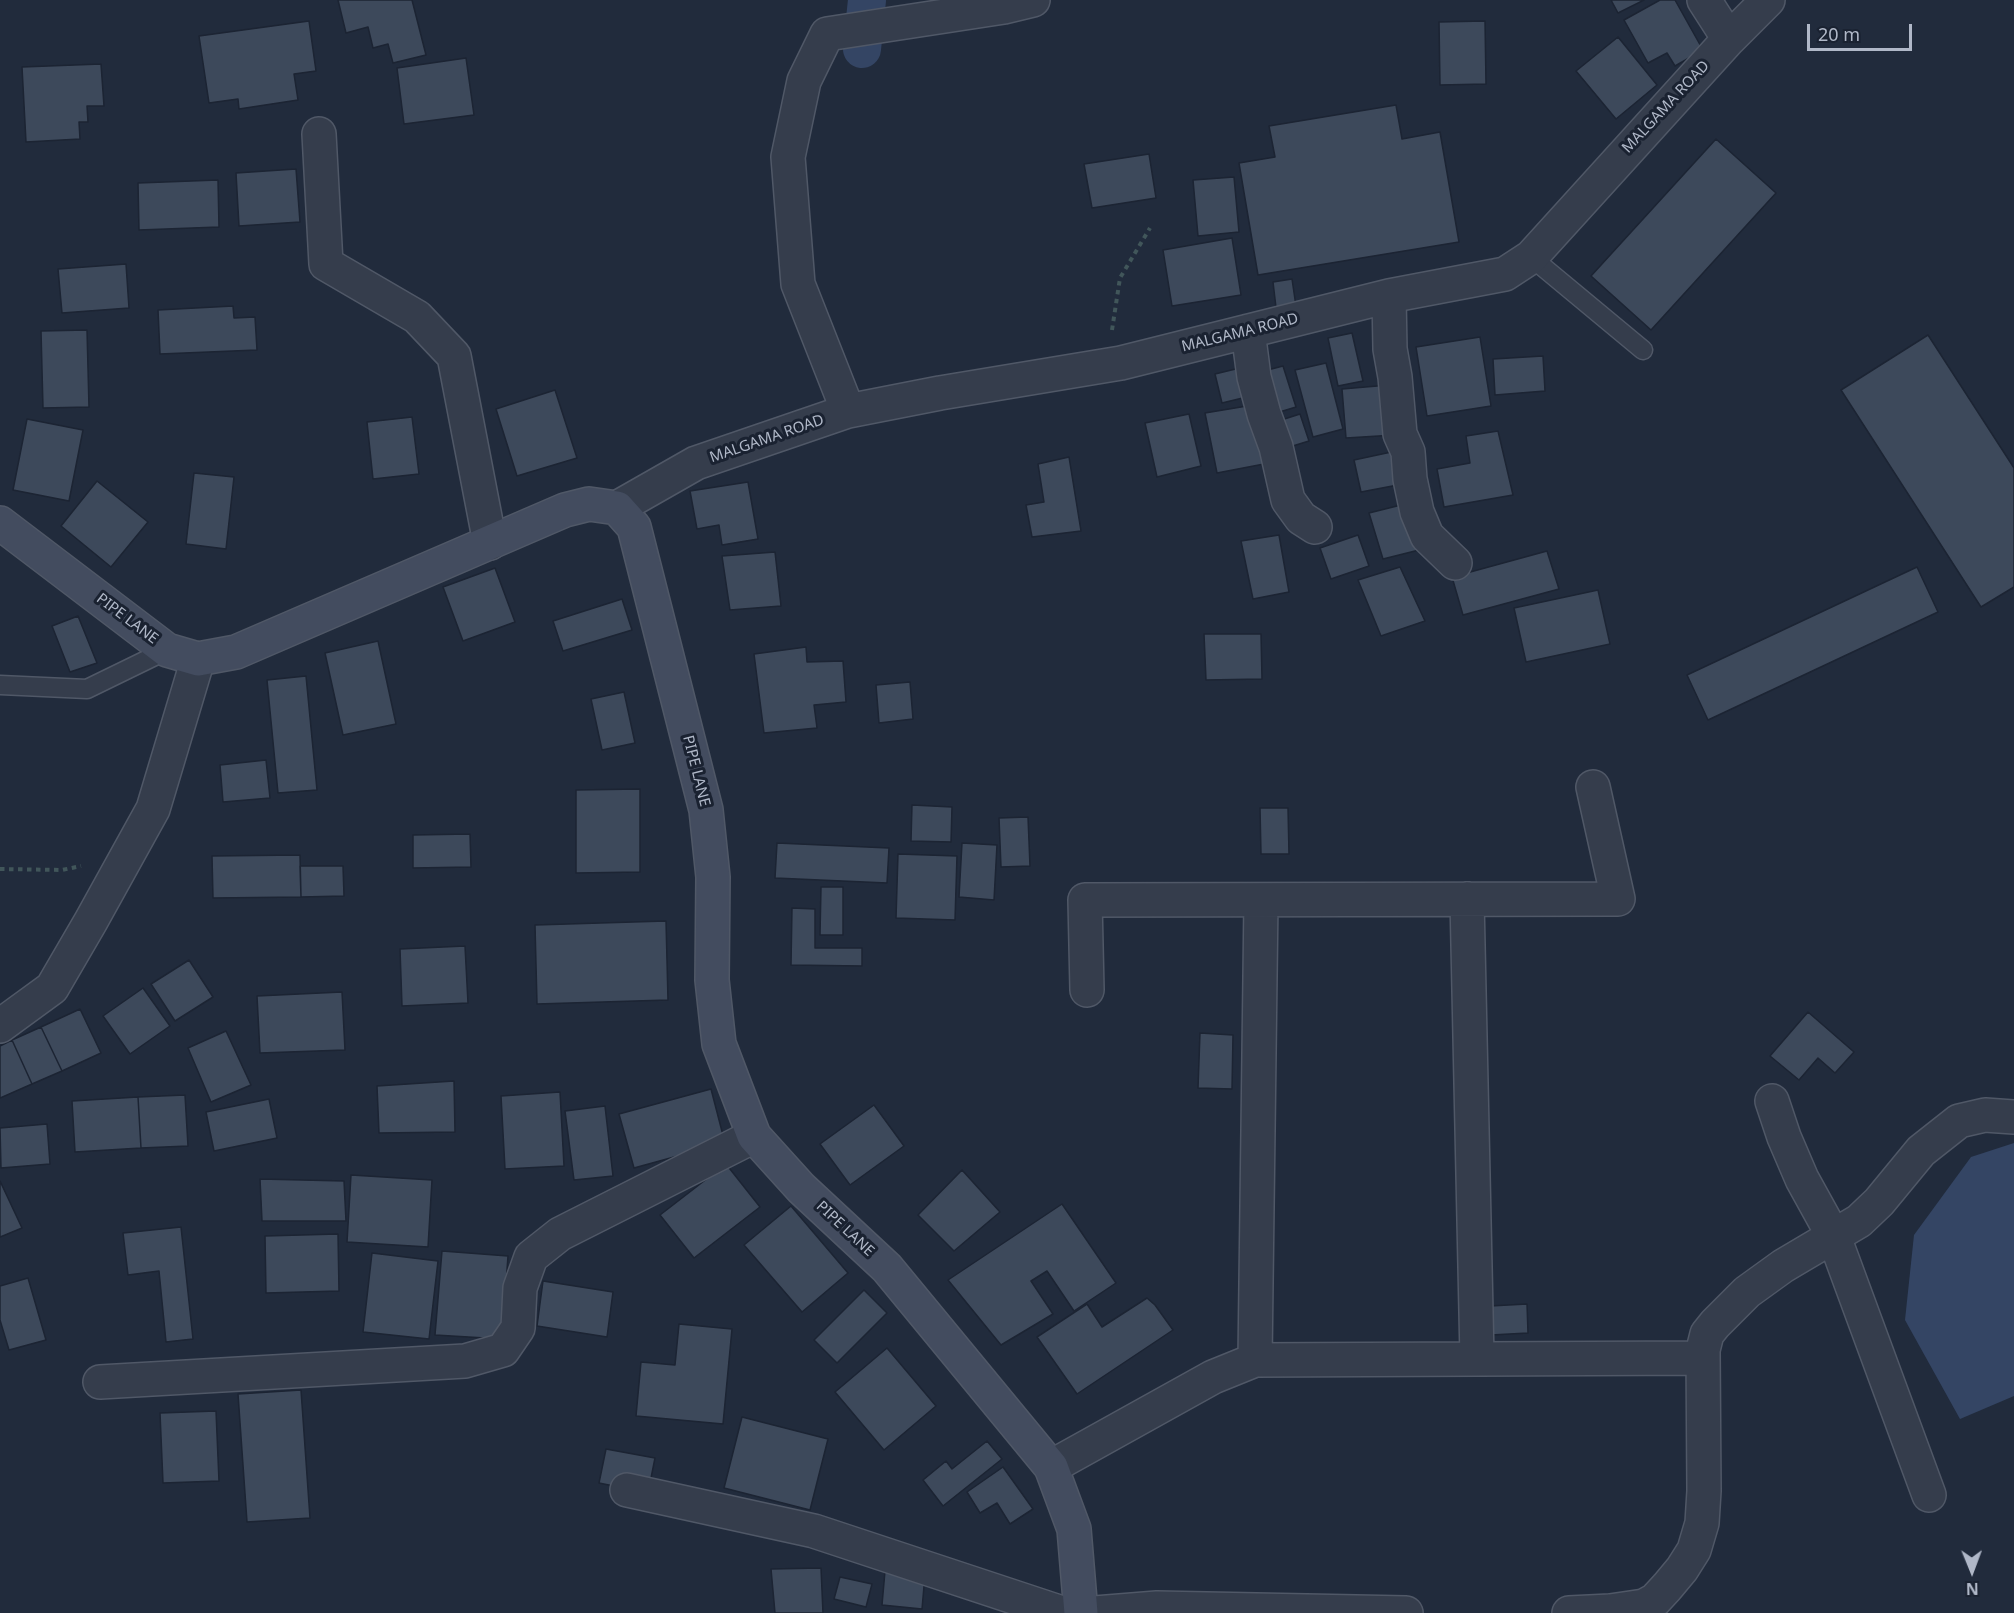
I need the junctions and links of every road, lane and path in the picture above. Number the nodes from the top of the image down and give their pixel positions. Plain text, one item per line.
1 (1033, 0) edge
2 (1704, 0) edge
3 (1768, 0) edge
4 (1729, 39) junction
5 (319, 134) dead end
6 (1150, 228) dead end
7 (1531, 256) junction
8 (1389, 296) junction
9 (1248, 331) junction
10 (1643, 350) dead end
11 (1121, 363) junction
12 (848, 411) junction
13 (617, 508) junction
14 (0, 523) edge
15 (1315, 526) dead end
16 (490, 543) junction
17 (1455, 563) dead end
18 (167, 650) junction
19 (198, 659) junction
20 (0, 686) edge
21 (1593, 787) dead end
22 (126, 857) junction
23 (0, 869) edge
24 (1467, 899) junction
25 (1261, 900) junction
26 (1087, 990) dead end
27 (0, 1026) edge
28 (1772, 1101) dead end
29 (2014, 1117) edge
30 (754, 1136) junction
31 (1834, 1237) junction
32 (1477, 1358) junction
33 (1703, 1358) junction
34 (1256, 1360) junction
35 (100, 1382) dead end
36 (1051, 1467) junction
37 (627, 1490) dead end
38 (1929, 1495) dead end
39 (1647, 1609) edge
40 (1336, 1612) edge
41 (1062, 1613) edge
42 (1081, 1613) edge
43 (1095, 1613) edge
44 (1406, 1613) edge
45 (1585, 1613) edge

1 - 12 street
2 - 4 street
3 - 4 street, MALGAMA ROAD
4 - 7 street, MALGAMA ROAD
5 - 16 street
6 - 11 path
7 - 8 street, MALGAMA ROAD
7 - 10 lane
8 - 9 street, MALGAMA ROAD
8 - 17 street
9 - 11 street, MALGAMA ROAD
9 - 15 street
11 - 12 street, MALGAMA ROAD
12 - 13 street, MALGAMA ROAD
13 - 16 street, PIPE LANE
13 - 30 street, PIPE LANE
14 - 18 street, PIPE LANE
16 - 19 street, PIPE LANE
18 - 19 street, PIPE LANE
18 - 20 lane
19 - 22 street
21 - 24 street
22 - 23 path
22 - 27 street
24 - 25 street
24 - 32 street
25 - 26 street
25 - 34 street
28 - 31 street
29 - 31 street
30 - 35 street
30 - 36 street, PIPE LANE
31 - 33 street
31 - 38 street
32 - 33 street
32 - 34 street
33 - 39 street
34 - 36 street
36 - 42 street, PIPE LANE
37 - 41 street
39 - 45 street
40 - 43 street
40 - 44 street

